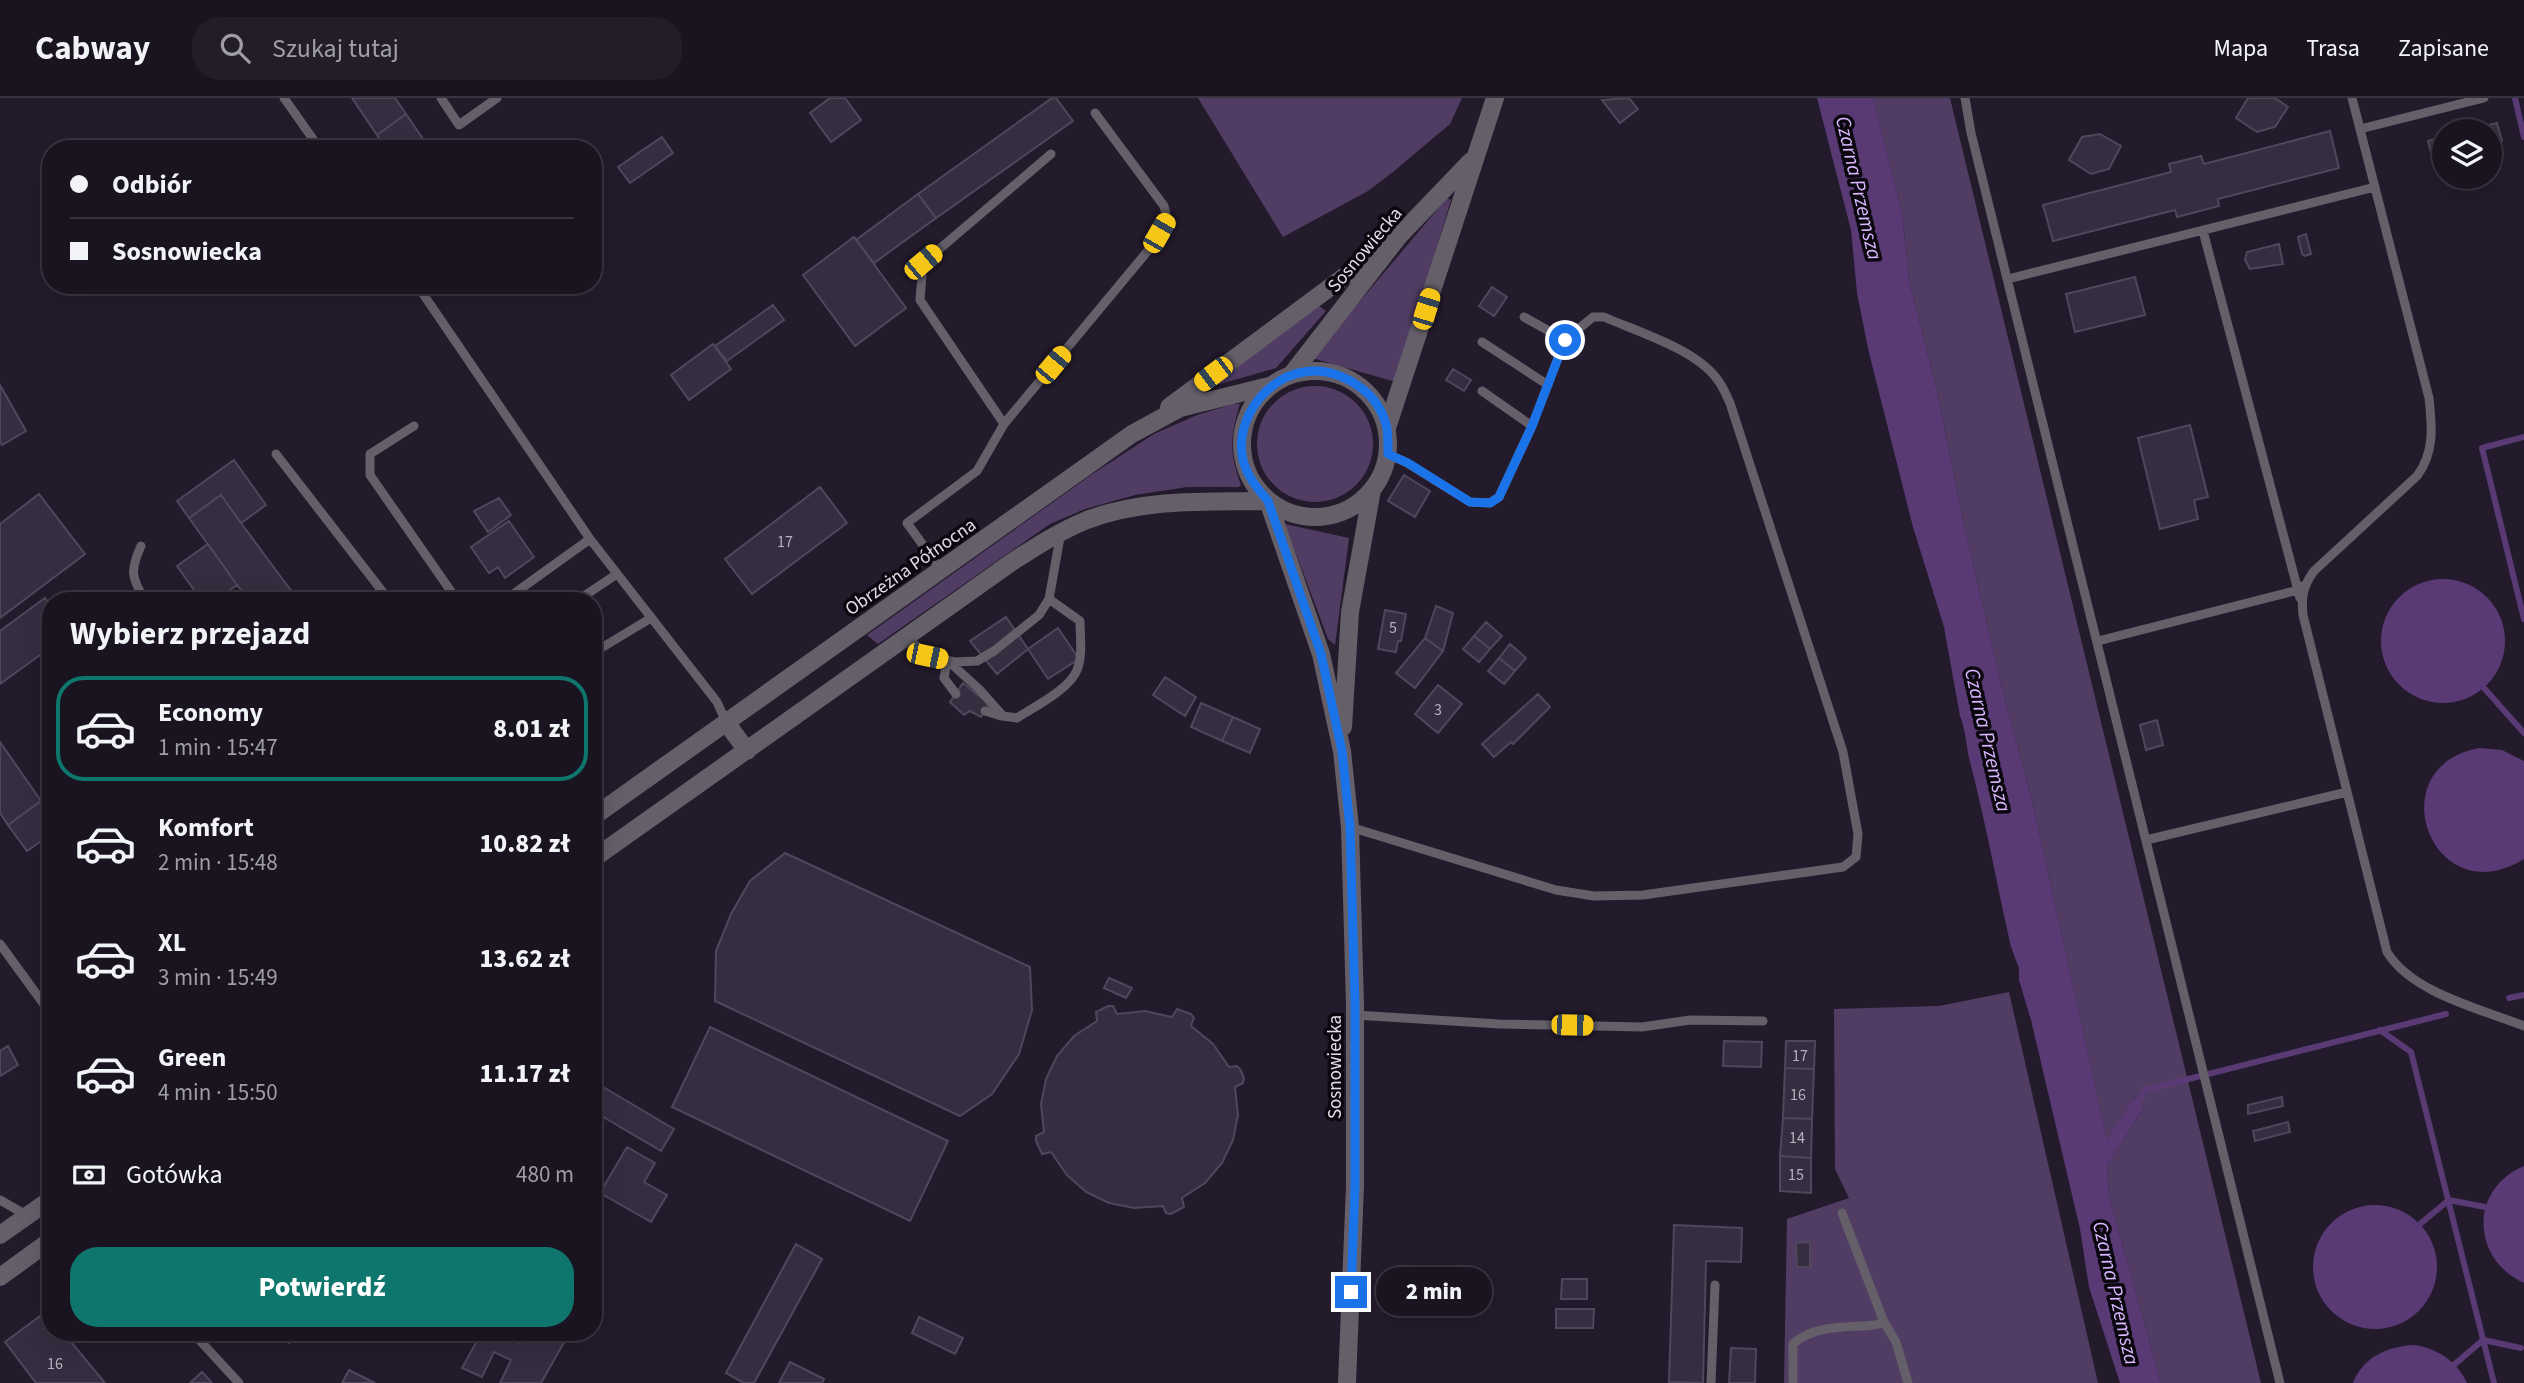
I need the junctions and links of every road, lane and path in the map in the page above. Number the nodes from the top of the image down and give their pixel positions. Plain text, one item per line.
1 (284, 98) edge
2 (441, 98) edge
3 (497, 98) edge
4 (1495, 98) edge
5 (1965, 98) edge
6 (2352, 98) edge
7 (2484, 98) edge
8 (1095, 114) dead end
9 (2360, 129) junction
10 (314, 140) edge
11 (1051, 154) dead end
12 (1476, 156) junction
13 (2375, 187) junction
14 (2203, 231) junction
15 (1399, 236) junction
16 (2008, 279) junction
17 (423, 294) edge
18 (1524, 317) dead end
19 (1565, 340) junction
20 (1482, 342) dead end
21 (1291, 375) junction
22 (1548, 385) junction
23 (1269, 386) junction
24 (1482, 391) dead end
25 (1004, 424) junction
26 (414, 426) dead end
27 (1532, 426) junction
28 (1387, 428) junction
29 (1132, 434) junction
30 (276, 454) dead end
31 (1388, 454) junction
32 (1372, 490) junction
33 (1268, 501) junction
34 (1061, 531) junction
35 (590, 539) junction
36 (141, 546) dead end
37 (941, 570) junction
38 (617, 574) junction
39 (2306, 581) junction
40 (2298, 590) junction
41 (140, 592) edge
42 (383, 592) edge
43 (451, 592) edge
44 (516, 592) edge
45 (590, 592) edge
46 (1049, 599) junction
47 (2302, 603) junction
48 (651, 618) junction
49 (906, 637) junction
50 (2098, 641) junction
51 (602, 648) edge
52 (947, 660) junction
53 (956, 694) dead end
54 (985, 711) dead end
55 (1003, 716) junction
56 (726, 722) junction
57 (747, 751) junction
58 (1342, 751) junction
59 (2347, 792) junction
60 (602, 811) edge
61 (1350, 827) junction
62 (2146, 840) junction
63 (602, 853) edge
64 (0, 944) edge
65 (42, 1002) edge
66 (1355, 1015) junction
67 (1763, 1021) dead end
68 (2524, 1026) edge
69 (0, 1200) edge
70 (42, 1205) edge
71 (1843, 1213) dead end
72 (27, 1216) junction
73 (0, 1235) edge
74 (42, 1247) edge
75 (0, 1277) edge
76 (1714, 1285) dead end
77 (1884, 1322) junction
78 (199, 1341) edge
79 (239, 1383) edge
80 (1347, 1383) edge
81 (1711, 1383) edge
82 (1793, 1383) edge
83 (1908, 1383) edge
84 (2280, 1383) edge

1 - 10 lane
2 - 3 lane
4 - 12 street, Sosnowiecka
5 - 16 lane
6 - 9 lane
7 - 9 lane
8 - 25 lane
9 - 13 lane
11 - 25 lane
12 - 15 street, Sosnowiecka
12 - 28 street, Sosnowiecka
13 - 14 lane
13 - 39 lane
14 - 16 lane
14 - 40 lane
15 - 21 street, Sosnowiecka
15 - 29 street
16 - 50 lane
17 - 35 lane
18 - 19 lane
19 - 22 lane
19 - 61 lane
20 - 22 lane
21 - 23 street, Sosnowiecka
21 - 28 street, Sosnowiecka
22 - 27 lane
23 - 29 street, Obrzeżna Północna
23 - 33 street, Sosnowiecka
24 - 27 lane
25 - 37 lane
26 - 43 lane
27 - 31 lane
28 - 31 street, Sosnowiecka
29 - 37 street, Obrzeżna Północna
30 - 42 lane
31 - 32 street, Sosnowiecka
32 - 33 street, Sosnowiecka
32 - 58 street, Sosnowiecka
33 - 34 street
33 - 58 street, Sosnowiecka
34 - 46 lane
34 - 49 street
35 - 38 lane
35 - 44 lane
36 - 41 lane
37 - 56 street, Obrzeżna Północna
38 - 45 lane
38 - 48 lane
39 - 40 lane
39 - 47 lane
40 - 47 lane
40 - 50 lane
46 - 52 lane
46 - 55 lane
47 - 59 lane
48 - 51 lane
48 - 56 lane
49 - 52 lane
49 - 57 street
50 - 62 lane
52 - 53 lane
52 - 55 lane
54 - 55 lane
56 - 57 street
56 - 60 street, Obrzeżna Północna
57 - 63 street
58 - 61 street, Sosnowiecka
59 - 62 lane
59 - 68 lane
61 - 66 street, Sosnowiecka
62 - 84 lane
64 - 65 lane
66 - 67 lane
66 - 80 street, Sosnowiecka
69 - 72 lane
70 - 72 street
71 - 77 lane
72 - 73 street
74 - 75 street
76 - 81 lane
77 - 82 lane
77 - 83 lane
78 - 79 lane

